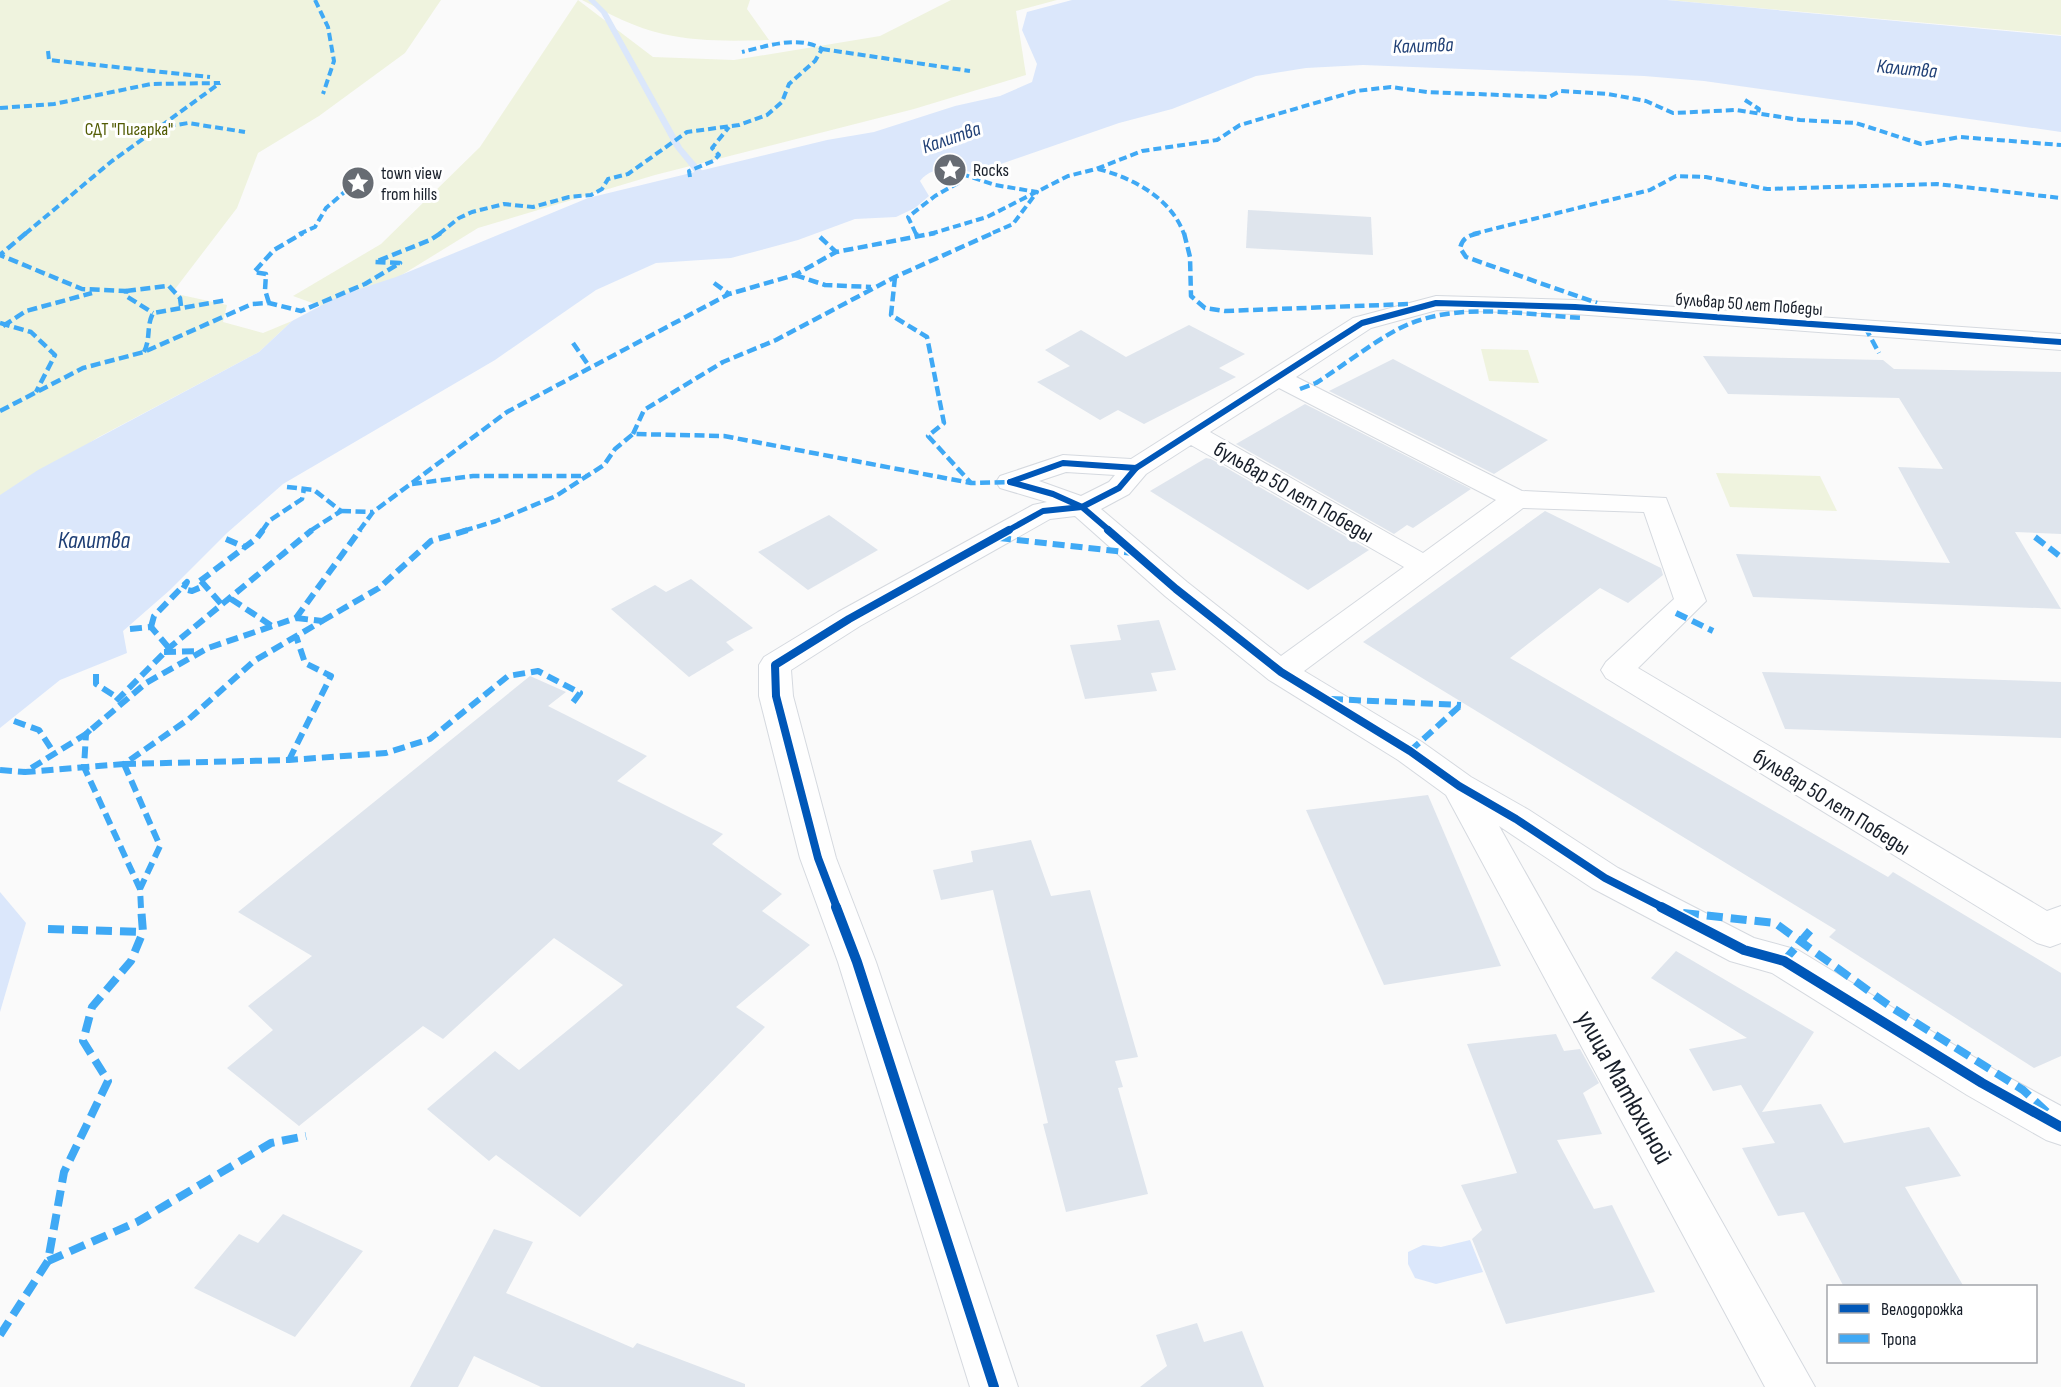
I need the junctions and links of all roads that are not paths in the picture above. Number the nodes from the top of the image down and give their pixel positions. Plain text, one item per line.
1 (2061, 342) edge
2 (1279, 378) junction
3 (1193, 434) junction
4 (1136, 468) junction
5 (1516, 499) junction
6 (1082, 507) junction
7 (1426, 567) junction
8 (1281, 672) junction
9 (1458, 786) junction
10 (2061, 921) edge
11 (2061, 1127) edge
12 (994, 1387) edge
13 (1791, 1387) edge

1 - 2 street, бульвар 50 лет Победы
2 - 3 street, бульвар 50 лет Победы
2 - 5 street, бульвар 50 лет Победы
3 - 4 street, бульвар 50 лет Победы
3 - 7 street, бульвар 50 лет Победы
4 - 6 street, бульвар 50 лет Победы
4 - 6 street
5 - 7 street
5 - 10 street, бульвар 50 лет Победы
6 - 8 street
6 - 12 street
7 - 8 street
8 - 9 street
9 - 11 street
9 - 13 street, улица Матюхиной

